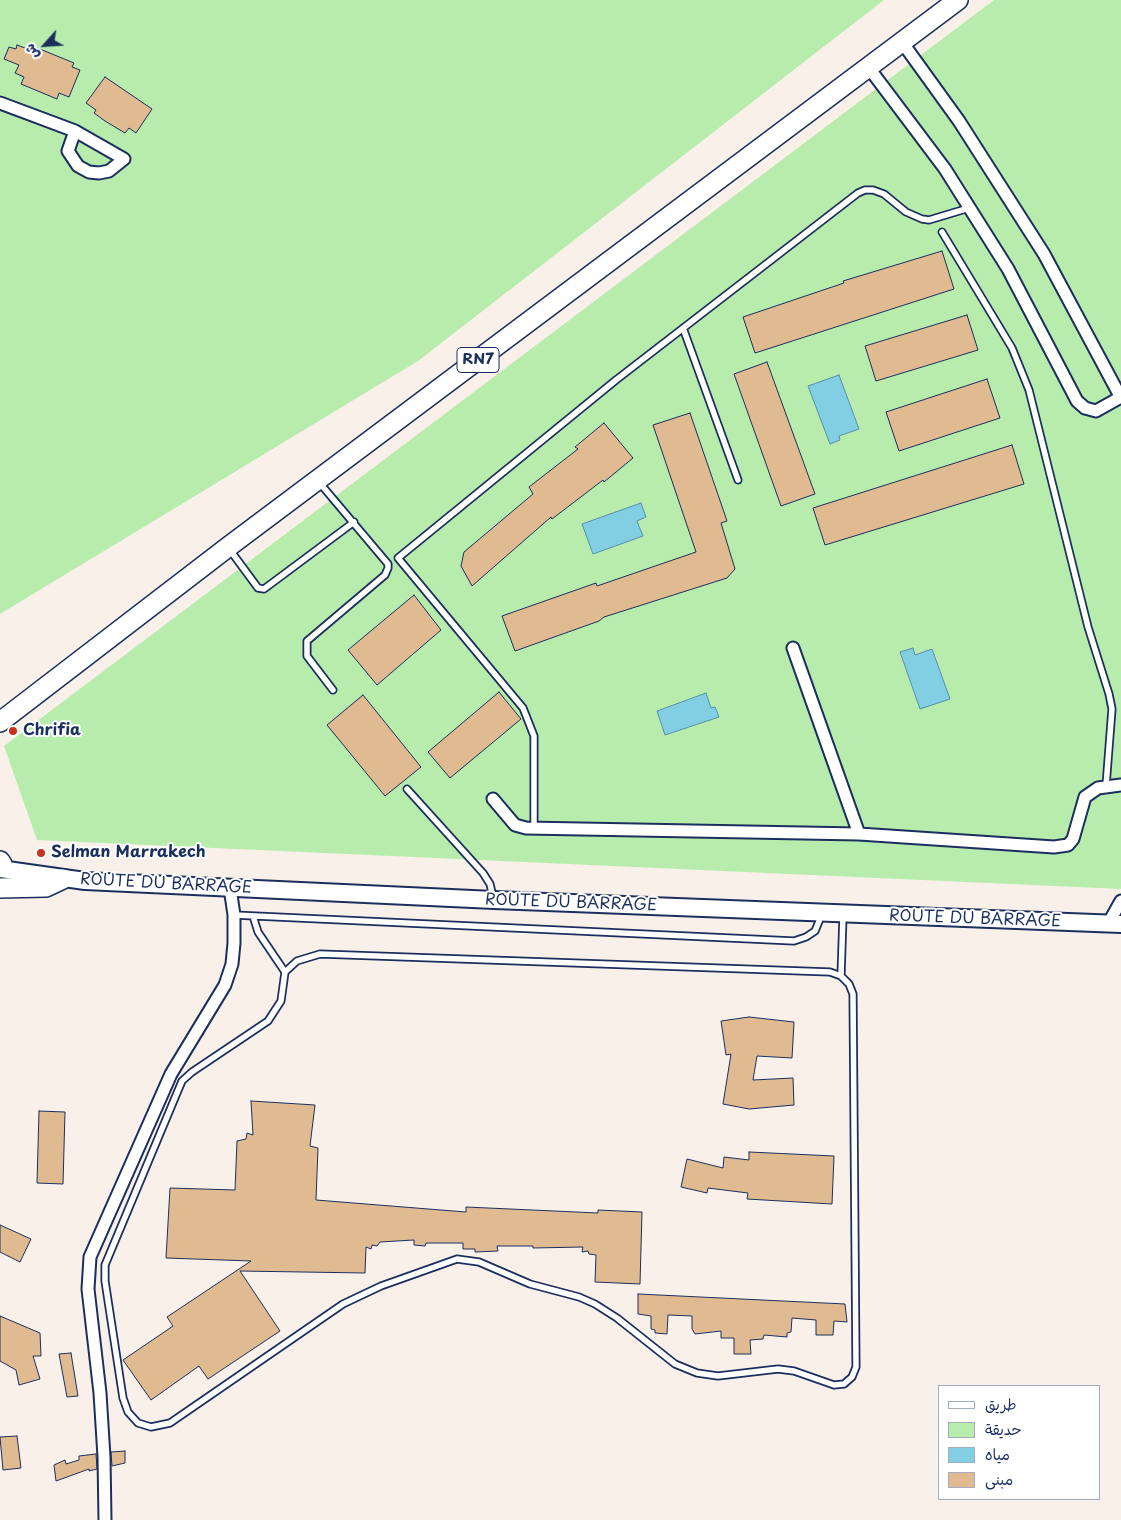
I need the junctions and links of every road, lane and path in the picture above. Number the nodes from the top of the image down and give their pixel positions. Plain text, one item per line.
1 (958, 0) edge
2 (902, 42) junction
3 (869, 68) junction
4 (0, 103) edge
5 (75, 132) junction
6 (969, 208) junction
7 (942, 232) dead end
8 (683, 328) junction
9 (1121, 398) edge
10 (317, 480) junction
11 (738, 480) dead end
12 (354, 522) junction
13 (228, 547) junction
14 (793, 648) dead end
15 (333, 690) dead end
16 (0, 722) edge
17 (1121, 785) edge
18 (1106, 786) junction
19 (407, 789) dead end
20 (493, 799) dead end
21 (534, 828) junction
22 (859, 834) junction
23 (1, 864) edge
24 (63, 879) junction
25 (0, 888) edge
26 (230, 888) junction
27 (494, 900) junction
28 (1121, 901) edge
29 (823, 912) junction
30 (843, 913) junction
31 (234, 915) junction
32 (253, 916) junction
33 (1115, 924) edge
34 (286, 972) junction
35 (841, 976) junction
36 (104, 1520) edge

1 - 2 main road, RN7
2 - 3 main road, RN7
2 - 9 street
3 - 6 street
3 - 10 main road, RN7
4 - 5 street
5 - 5 street
6 - 8 lane
6 - 9 street
7 - 18 lane
8 - 11 lane
8 - 21 lane
10 - 12 lane
10 - 13 main road, RN7
12 - 13 lane
12 - 15 lane
13 - 16 main road, RN7
14 - 22 street
17 - 18 street
18 - 22 street
19 - 27 lane
20 - 21 street
21 - 22 street
23 - 24 main road, ROUTE DU BARRAGE
24 - 25 main road
24 - 26 main road, ROUTE DU BARRAGE
26 - 27 main road, ROUTE DU BARRAGE
26 - 31 street
27 - 29 main road, ROUTE DU BARRAGE
28 - 33 street
29 - 30 main road, ROUTE DU BARRAGE
29 - 32 lane
30 - 33 main road, ROUTE DU BARRAGE
30 - 35 lane
31 - 32 lane
31 - 36 street
32 - 34 lane
34 - 35 lane
34 - 35 lane

